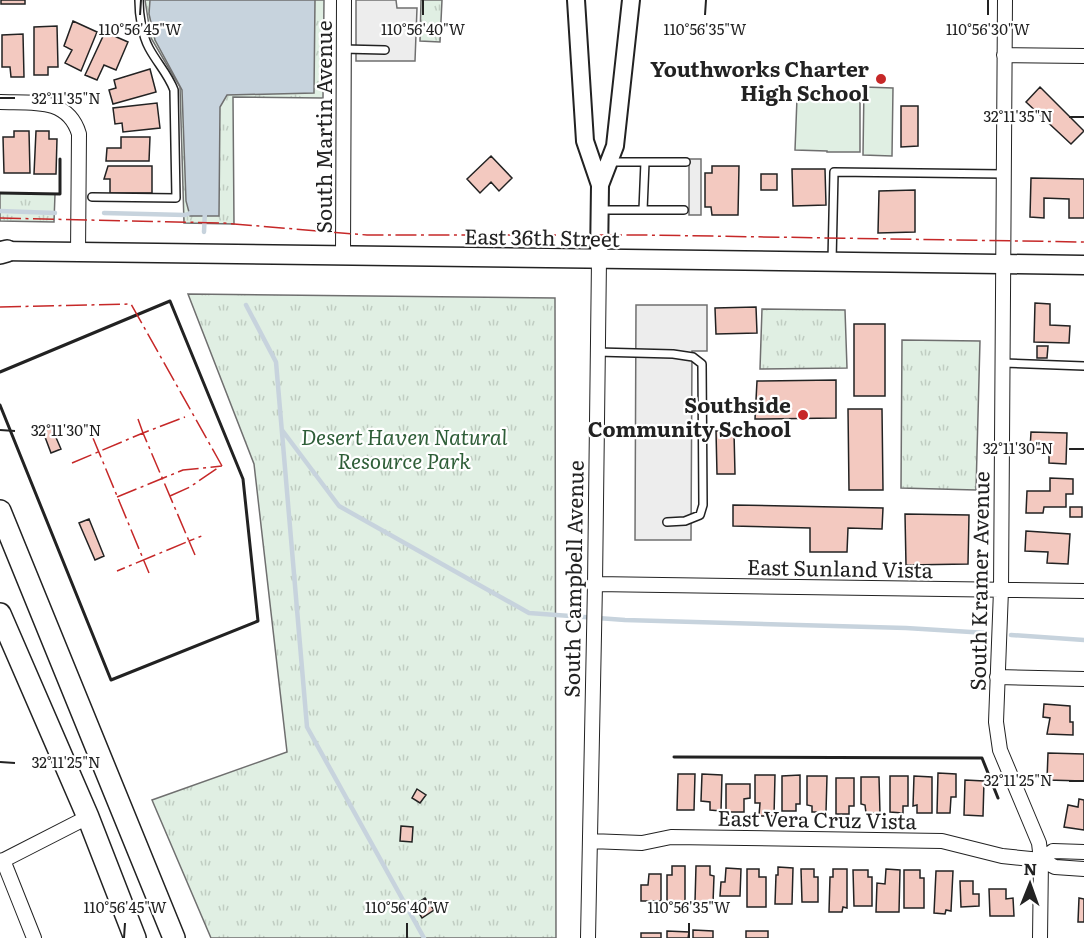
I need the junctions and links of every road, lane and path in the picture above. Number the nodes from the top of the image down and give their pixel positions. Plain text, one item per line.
1 (139, 0) edge
2 (344, 0) edge
3 (576, 0) edge
4 (631, 0) edge
5 (1005, 0) edge
6 (344, 49) junction
7 (385, 50) dead end
8 (1004, 55) junction
9 (1084, 56) edge
10 (0, 102) edge
11 (609, 162) junction
12 (645, 162) junction
13 (686, 162) dead end
14 (1004, 174) junction
15 (600, 185) junction
16 (92, 196) dead end
17 (600, 210) junction
18 (643, 210) junction
19 (684, 210) dead end
20 (2, 252) edge
21 (78, 252) junction
22 (343, 255) junction
23 (599, 260) junction
24 (831, 262) junction
25 (1004, 264) junction
26 (1084, 266) edge
27 (597, 352) junction
28 (1003, 363) junction
29 (1084, 366) edge
30 (0, 511) edge
31 (667, 522) dead end
32 (596, 584) junction
33 (1001, 590) junction
34 (1084, 591) edge
35 (0, 614) edge
36 (997, 677) junction
37 (1084, 679) edge
38 (87, 817) junction
39 (590, 841) junction
40 (1084, 852) edge
41 (1041, 860) junction
42 (1, 861) edge
43 (1084, 869) edge
44 (34, 938) edge
45 (135, 938) edge
46 (174, 938) edge
47 (588, 938) edge
48 (1040, 938) edge

1 - 16 lane
2 - 6 street, South Martin Avenue
3 - 15 street, South Campbell Avenue
4 - 11 street, South Campbell Avenue
5 - 8 street, South Kramer Avenue
6 - 7 lane
6 - 22 street, South Martin Avenue
8 - 9 street
8 - 14 street, South Kramer Avenue
10 - 21 street
11 - 12 lane
11 - 15 street, South Campbell Avenue
12 - 13 lane
12 - 18 lane
14 - 24 lane
14 - 25 street, South Kramer Avenue
15 - 17 street, South Campbell Avenue
17 - 18 lane
17 - 23 street, South Campbell Avenue
18 - 19 lane
20 - 21 main road, East 36th Street
21 - 22 main road, East 36th Street
22 - 23 main road, East 36th Street
23 - 24 main road, East 36th Street
23 - 27 street, South Campbell Avenue
24 - 25 main road, East 36th Street
25 - 26 main road, East 36th Street
25 - 28 street, South Kramer Avenue
27 - 31 lane
27 - 32 street, South Campbell Avenue
28 - 29 lane
28 - 33 street, South Kramer Avenue
30 - 46 main road
32 - 33 street, East Sunland Vista
32 - 39 street, South Campbell Avenue
33 - 34 street, East Sunland Vista
33 - 36 street, South Kramer Avenue
35 - 38 main road
36 - 37 street
36 - 41 street, South Kramer Avenue
38 - 42 street
38 - 45 main road
39 - 41 street, East Vera Cruz Vista
39 - 47 street, South Campbell Avenue
40 - 41 street, East Vera Cruz Vista
41 - 43 street, East Vera Cruz Vista
41 - 48 street, South Kramer Avenue
42 - 44 street

